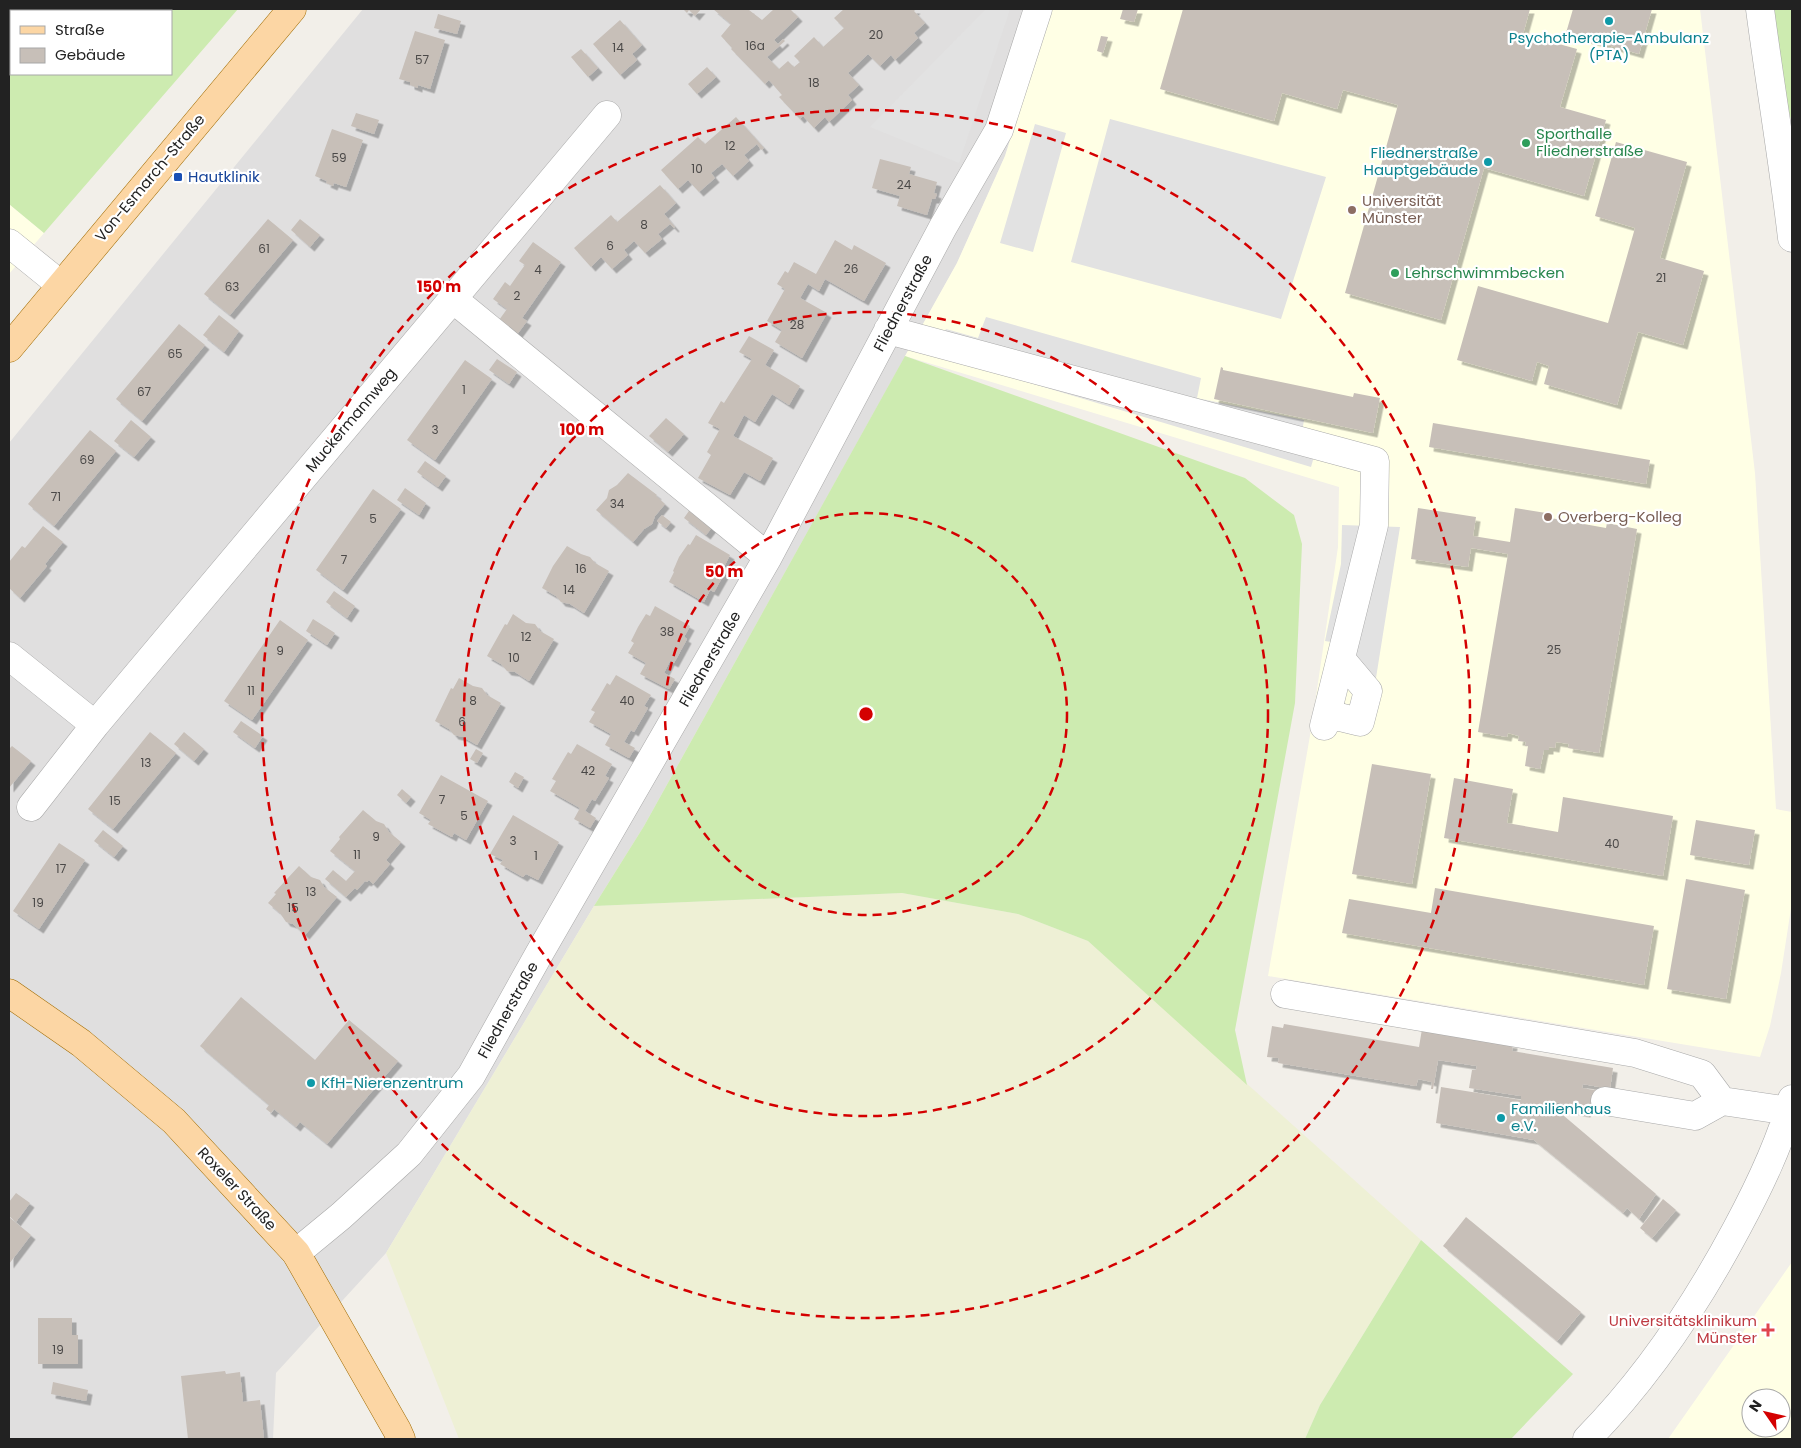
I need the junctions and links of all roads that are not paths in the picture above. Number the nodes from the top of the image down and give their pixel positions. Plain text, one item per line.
1 (292, 9) edge
2 (1038, 9) edge
3 (1760, 9) edge
4 (607, 115) dead end
5 (1792, 238) edge
6 (9, 243) edge
7 (61, 285) junction
8 (453, 298) junction
9 (888, 330) junction
10 (9, 348) edge
11 (768, 557) junction
12 (9, 656) edge
13 (1326, 720) dead end
14 (94, 725) junction
15 (31, 807) dead end
16 (9, 993) edge
17 (1285, 994) dead end
18 (1722, 1100) junction
19 (1605, 1101) dead end
20 (1791, 1104) edge
21 (296, 1253) junction
22 (401, 1439) edge
23 (1587, 1439) edge

1 - 7 main road, Von-Esmarch-Straße
2 - 9 street, Fliednerstraße
3 - 5 street
4 - 8 street, Muckermannweg
6 - 7 street
7 - 10 main road, Von-Esmarch-Straße
8 - 11 street
8 - 14 street, Muckermannweg
9 - 11 street, Fliednerstraße
9 - 13 street
11 - 21 street, Fliednerstraße
12 - 14 street
14 - 15 street, Muckermannweg
16 - 21 main road, Roxeler Straße
17 - 18 street
18 - 19 street
18 - 20 street
20 - 23 street
21 - 22 main road, Roxeler Straße

